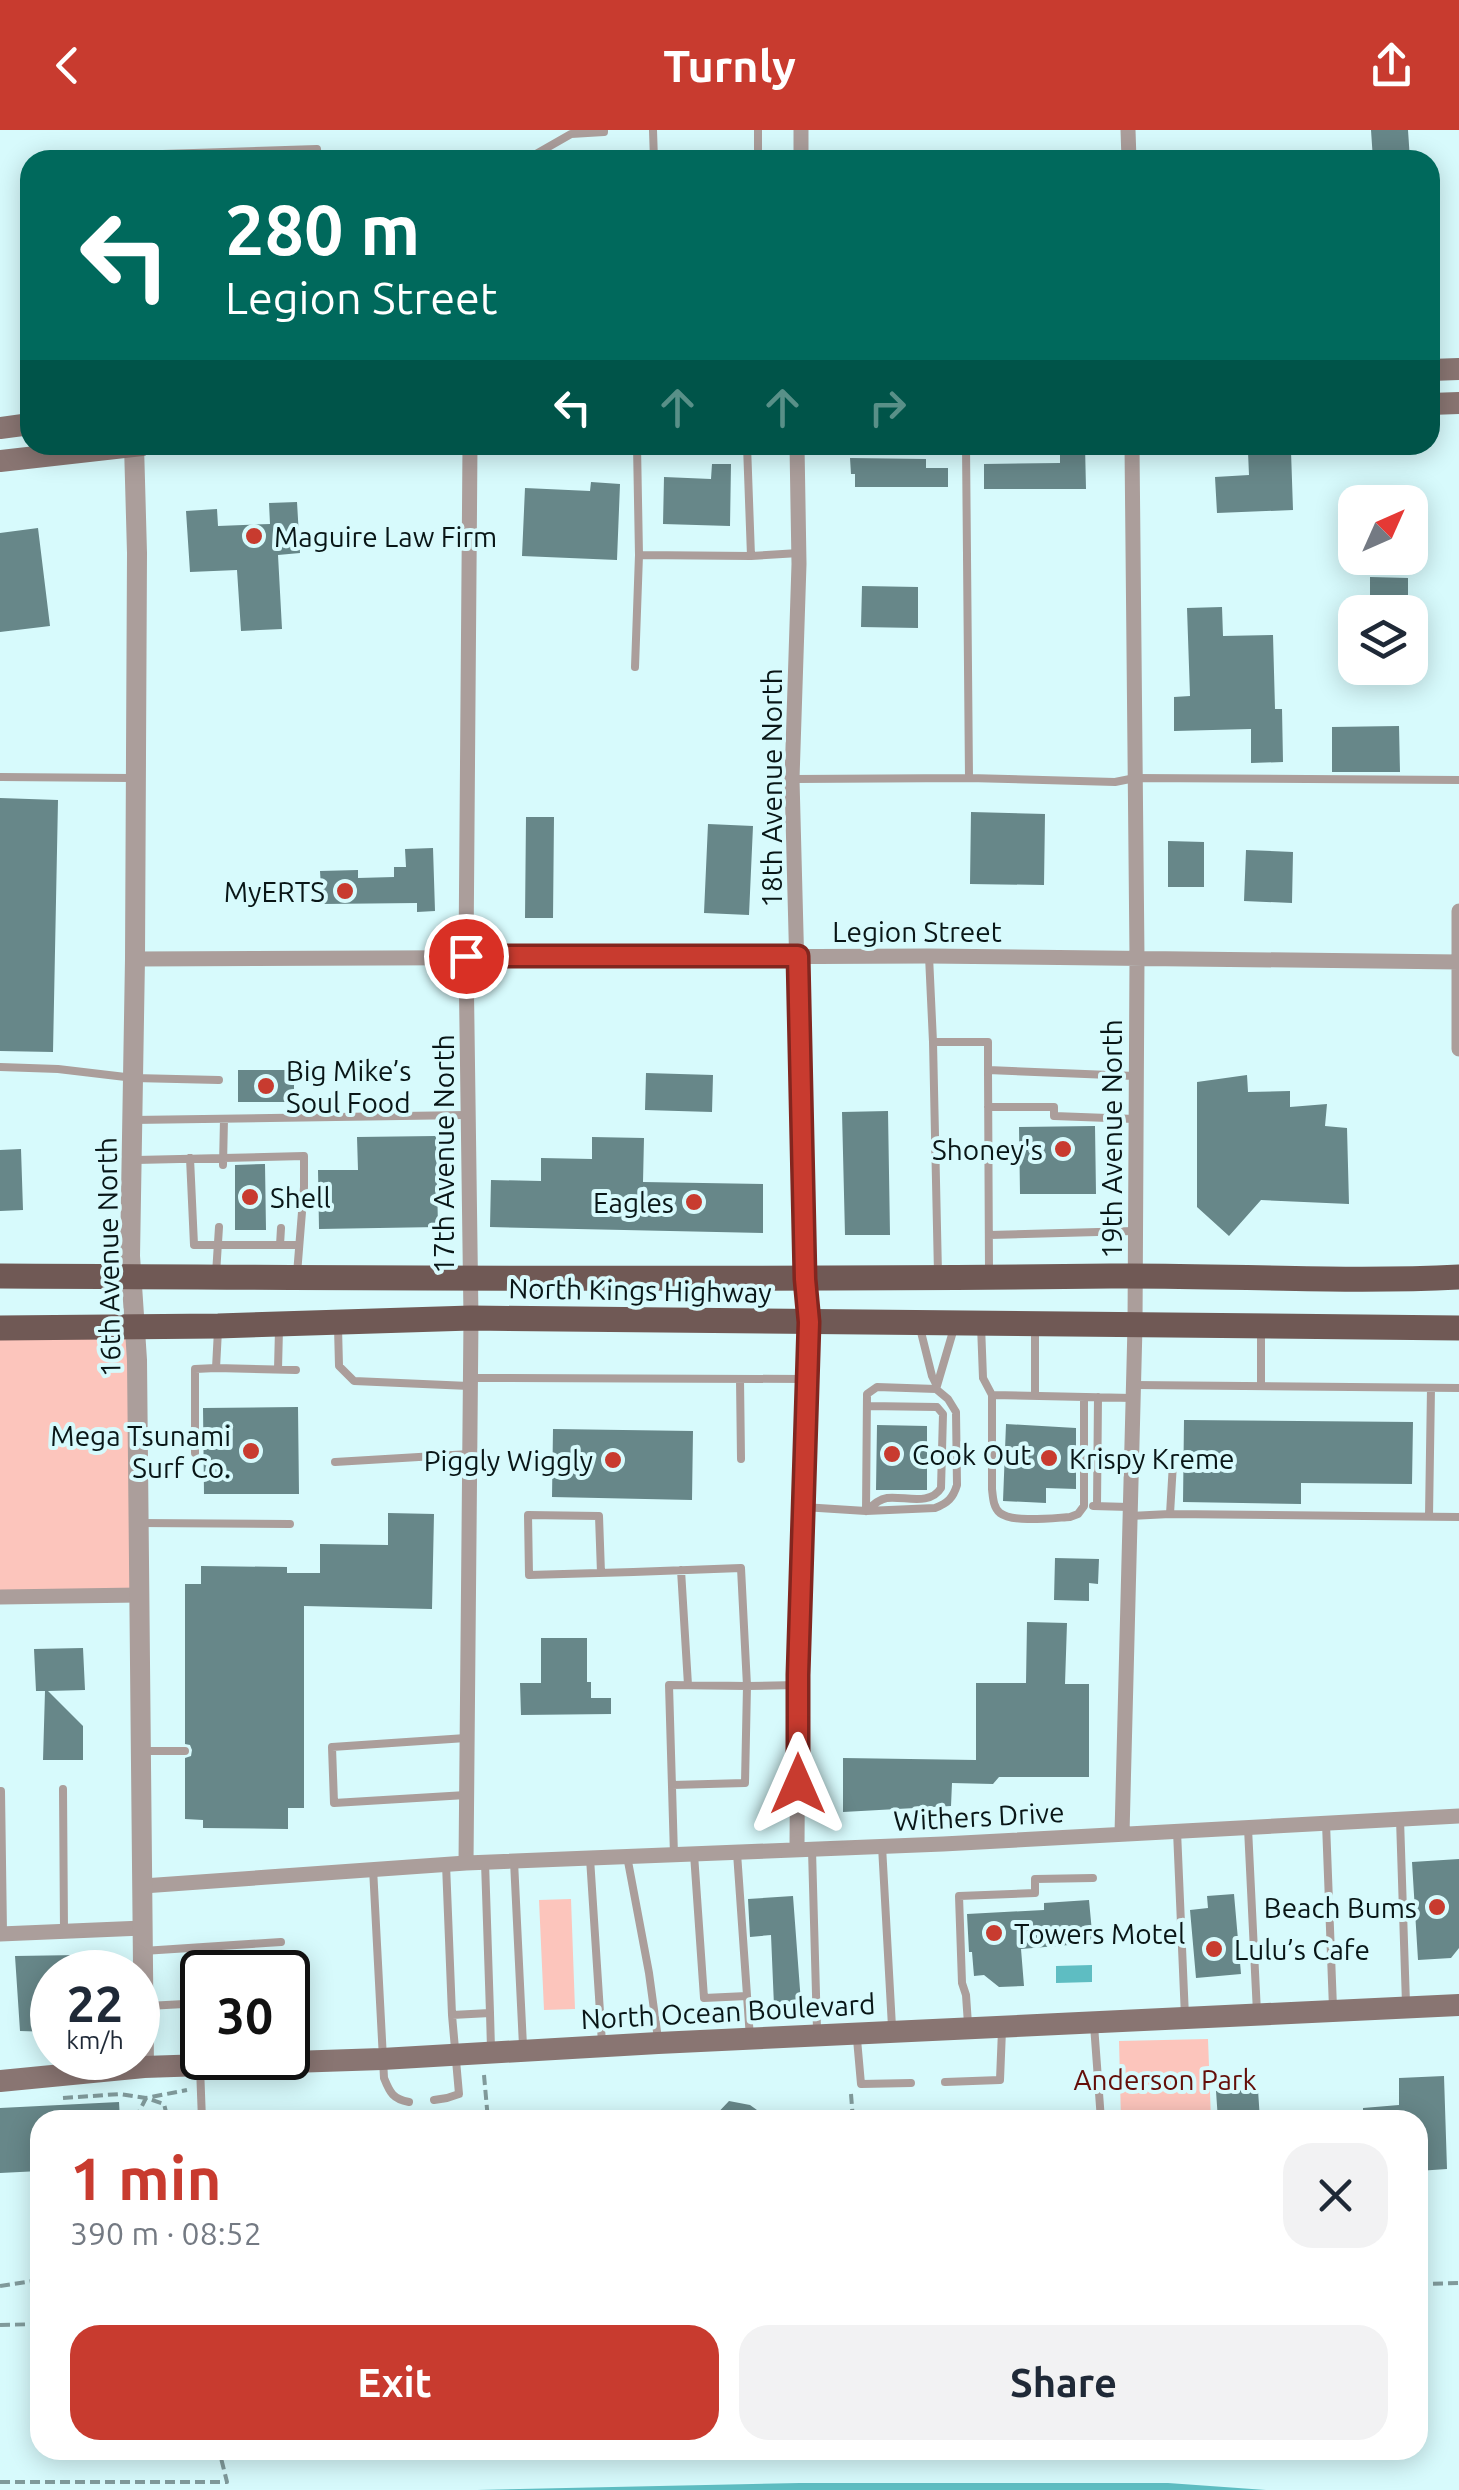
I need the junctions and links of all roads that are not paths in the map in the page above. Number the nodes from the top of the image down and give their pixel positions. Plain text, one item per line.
1 (604, 130) edge
2 (571, 132) edge
3 (286, 150) edge
4 (317, 150) edge
5 (546, 150) edge
6 (45, 455) edge
7 (134, 455) edge
8 (470, 455) edge
9 (637, 455) edge
10 (746, 455) edge
11 (797, 455) edge
12 (966, 455) edge
13 (1132, 455) edge
14 (0, 460) edge
15 (799, 553) junction
16 (639, 555) junction
17 (751, 556) junction
18 (635, 667) dead end
19 (0, 777) edge
20 (136, 778) junction
21 (970, 778) junction
22 (1135, 778) junction
23 (792, 779) junction
24 (1459, 780) edge
25 (1459, 911) edge
26 (466, 956) junction
27 (798, 956) junction
28 (929, 956) junction
29 (1137, 956) junction
30 (135, 959) junction
31 (1459, 962) edge
32 (933, 1042) junction
33 (1459, 1049) edge
34 (0, 1068) edge
35 (988, 1070) junction
36 (1136, 1076) junction
37 (134, 1078) junction
38 (219, 1080) dead end
39 (988, 1108) junction
40 (468, 1115) junction
41 (224, 1119) junction
42 (1136, 1119) junction
43 (133, 1120) junction
44 (284, 1155) junction
45 (190, 1158) junction
46 (131, 1160) junction
47 (222, 1161) junction
48 (284, 1166) dead end
49 (219, 1227) dead end
50 (281, 1228) dead end
51 (1135, 1230) junction
52 (989, 1235) junction
53 (280, 1245) junction
54 (299, 1245) junction
55 (218, 1246) junction
56 (0, 1276) edge
57 (1135, 1276) junction
58 (131, 1277) junction
59 (1459, 1277) edge
60 (216, 1278) junction
61 (296, 1278) junction
62 (468, 1278) junction
63 (938, 1278) junction
64 (989, 1278) junction
65 (805, 1279) junction
66 (470, 1318) junction
67 (338, 1322) junction
68 (809, 1322) junction
69 (279, 1324) junction
70 (919, 1324) junction
71 (955, 1324) junction
72 (982, 1324) junction
73 (1035, 1325) junction
74 (218, 1326) junction
75 (1135, 1326) junction
76 (135, 1327) junction
77 (1261, 1327) junction
78 (0, 1328) edge
79 (1459, 1328) edge
80 (216, 1368) junction
81 (278, 1369) junction
82 (296, 1370) dead end
83 (740, 1379) junction
84 (807, 1379) junction
85 (470, 1382) junction
86 (936, 1386) junction
87 (1261, 1386) junction
88 (1430, 1388) junction
89 (1459, 1388) edge
90 (1134, 1392) junction
91 (992, 1395) junction
92 (1035, 1396) junction
93 (1084, 1397) junction
94 (1098, 1397) junction
95 (867, 1406) junction
96 (195, 1453) dead end
97 (469, 1454) junction
98 (740, 1459) dead end
99 (335, 1462) dead end
100 (1173, 1463) dead end
101 (1084, 1506) junction
102 (1097, 1506) junction
103 (803, 1507) junction
104 (866, 1510) junction
105 (1130, 1511) junction
106 (1170, 1514) junction
107 (1429, 1516) junction
108 (1459, 1517) edge
109 (139, 1523) junction
110 (290, 1524) dead end
111 (681, 1570) junction
112 (600, 1573) junction
113 (140, 1595) junction
114 (0, 1596) edge
115 (688, 1685) junction
116 (746, 1686) junction
117 (798, 1686) junction
118 (466, 1738) junction
119 (140, 1751) junction
120 (185, 1751) dead end
121 (672, 1785) junction
122 (63, 1789) dead end
123 (0, 1790) edge
124 (466, 1795) junction
125 (1459, 1816) edge
126 (1400, 1819) junction
127 (1326, 1823) junction
128 (1248, 1828) junction
129 (1177, 1831) junction
130 (1122, 1834) junction
131 (882, 1846) junction
132 (804, 1850) junction
133 (737, 1852) junction
134 (694, 1854) junction
135 (674, 1855) junction
136 (627, 1856) junction
137 (590, 1858) junction
138 (514, 1861) junction
139 (485, 1862) junction
140 (466, 1863) junction
141 (446, 1864) junction
142 (373, 1868) junction
143 (1093, 1878) dead end
144 (143, 1886) junction
145 (143, 1928) junction
146 (64, 1931) junction
147 (2, 1934) edge
148 (281, 1942) dead end
149 (144, 1950) edge
150 (159, 1950) edge
151 (748, 1996) junction
152 (1459, 2004) edge
153 (1406, 2007) junction
154 (1334, 2010) junction
155 (490, 2013) junction
156 (1256, 2014) junction
157 (452, 2015) junction
158 (1185, 2018) junction
159 (1094, 2022) junction
160 (1002, 2027) junction
161 (969, 2029) junction
162 (892, 2032) junction
163 (856, 2034) junction
164 (817, 2036) junction
165 (750, 2040) junction
166 (658, 2043) junction
167 (602, 2047) junction
168 (523, 2051) junction
169 (382, 2059) junction
170 (488, 2063) junction
171 (456, 2065) junction
172 (310, 2066) edge
173 (30, 2078) edge
174 (200, 2080) edge
175 (0, 2081) edge
176 (945, 2082) dead end
177 (911, 2083) dead end
178 (434, 2100) dead end
179 (409, 2102) dead end
180 (202, 2110) edge
181 (1100, 2110) edge

1 - 2 lane
2 - 5 lane
3 - 4 lane
6 - 14 main road
7 - 20 street, 16th Avenue North
8 - 26 street, 17th Avenue North
9 - 16 lane
10 - 17 lane
11 - 15 street, 18th Avenue North
12 - 21 lane
13 - 22 street, 19th Avenue North
15 - 17 lane
15 - 23 street, 18th Avenue North
16 - 17 lane
16 - 18 lane
19 - 20 lane
20 - 30 street, 16th Avenue North
21 - 22 lane
21 - 23 lane
22 - 24 lane
22 - 29 street, 19th Avenue North
23 - 27 street, 18th Avenue North
25 - 31 street
26 - 27 street, Legion Street
26 - 30 street, Legion Street
26 - 40 street, 17th Avenue North
27 - 28 street, Legion Street
27 - 65 street, 18th Avenue North
28 - 29 street, Legion Street
28 - 32 lane
29 - 31 street, Legion Street
29 - 36 street, 19th Avenue North
30 - 37 street, 16th Avenue North
31 - 33 street
32 - 35 lane
32 - 63 lane
34 - 37 lane
35 - 36 lane
35 - 39 lane
36 - 42 street, 19th Avenue North
37 - 38 lane
37 - 43 street, 16th Avenue North
39 - 42 lane
39 - 52 lane
40 - 41 lane
40 - 62 street, 17th Avenue North
41 - 43 lane
41 - 47 lane
42 - 51 street, 19th Avenue North
43 - 46 street, 16th Avenue North
44 - 47 lane
44 - 48 lane
44 - 54 lane
45 - 46 lane
45 - 47 lane
45 - 55 lane
46 - 58 street, 16th Avenue North
49 - 55 lane
50 - 53 lane
51 - 52 lane
51 - 57 street, 19th Avenue North
52 - 64 lane
53 - 54 lane
53 - 55 lane
54 - 61 lane
55 - 60 lane
56 - 58 main road, North Kings Highway
57 - 59 main road, North Kings Highway
57 - 64 main road, North Kings Highway
57 - 75 street, 19th Avenue North
58 - 60 main road, North Kings Highway
58 - 76 street, 16th Avenue North
60 - 61 main road, North Kings Highway
61 - 62 main road, North Kings Highway
62 - 65 main road, North Kings Highway
62 - 66 street, 17th Avenue North
63 - 64 main road, North Kings Highway
63 - 65 main road, North Kings Highway
65 - 68 street, 18th Avenue North
66 - 67 main road, North Kings Highway
66 - 68 main road, North Kings Highway
66 - 85 street, 17th Avenue North
67 - 69 main road, North Kings Highway
67 - 85 lane
68 - 70 main road, North Kings Highway
68 - 84 street, 18th Avenue North
69 - 74 main road, North Kings Highway
69 - 81 lane
70 - 71 main road, North Kings Highway
70 - 86 lane
71 - 72 main road, North Kings Highway
71 - 86 lane
72 - 73 main road, North Kings Highway
72 - 91 lane
73 - 75 main road, North Kings Highway
73 - 92 lane
74 - 76 main road, North Kings Highway
74 - 80 lane
75 - 77 main road, North Kings Highway
75 - 90 street, 19th Avenue North
76 - 78 main road, North Kings Highway
76 - 109 street, 16th Avenue North
77 - 79 main road, North Kings Highway
77 - 87 lane
80 - 81 lane
80 - 96 lane
81 - 82 lane
83 - 84 lane
83 - 85 lane
83 - 98 lane
84 - 103 street, 18th Avenue North
85 - 97 street, 17th Avenue North
86 - 95 lane
86 - 104 lane
87 - 88 lane
87 - 90 lane
88 - 89 lane
88 - 107 lane
90 - 94 lane
90 - 105 street, 19th Avenue North
91 - 92 lane
91 - 101 lane
92 - 93 lane
93 - 94 lane
93 - 101 lane
94 - 102 lane
95 - 104 lane
95 - 104 lane
97 - 99 lane
97 - 118 street, 17th Avenue North
100 - 106 lane
101 - 102 lane
102 - 105 lane
103 - 104 lane
103 - 117 street, 18th Avenue North
105 - 106 lane
105 - 130 street, 19th Avenue North
106 - 107 lane
107 - 108 lane
109 - 110 lane
109 - 113 street, 16th Avenue North
111 - 112 lane
111 - 115 lane
111 - 116 lane
112 - 112 lane
113 - 114 street
113 - 119 street, 16th Avenue North
115 - 116 lane
115 - 121 lane
116 - 117 lane
116 - 121 lane
117 - 132 street, 18th Avenue North
118 - 124 street, 17th Avenue North
118 - 124 lane
119 - 120 lane
119 - 144 street, 16th Avenue North
121 - 135 lane
122 - 146 lane
123 - 147 lane
124 - 140 street, 17th Avenue North
125 - 126 street, Withers Drive
126 - 127 street, Withers Drive
126 - 153 lane
127 - 128 street, Withers Drive
127 - 154 lane
128 - 129 street, Withers Drive
128 - 156 lane
129 - 130 street, Withers Drive
129 - 158 lane
130 - 131 street, Withers Drive
131 - 132 street, Withers Drive
131 - 162 lane
132 - 133 street, Withers Drive
132 - 164 lane
133 - 134 street, Withers Drive
133 - 151 lane
134 - 135 street, Withers Drive
134 - 151 lane
135 - 136 street, Withers Drive
136 - 137 street, Withers Drive
136 - 166 lane
137 - 138 street, Withers Drive
137 - 167 lane
138 - 139 street, Withers Drive
138 - 168 lane
139 - 140 street, Withers Drive
139 - 155 lane
140 - 141 street, Withers Drive
141 - 142 street, Withers Drive
141 - 157 lane
142 - 144 street, Withers Drive
142 - 169 lane
143 - 161 lane
144 - 145 street, 16th Avenue North
145 - 146 street
145 - 149 street, 16th Avenue North
146 - 147 street
148 - 150 lane
151 - 165 lane
152 - 153 main road, North Ocean Boulevard
153 - 154 main road, North Ocean Boulevard
154 - 156 main road, North Ocean Boulevard
155 - 157 lane
155 - 170 lane
156 - 158 main road, North Ocean Boulevard
157 - 171 lane
158 - 159 main road, North Ocean Boulevard
159 - 160 main road, North Ocean Boulevard
159 - 181 lane
160 - 161 main road, North Ocean Boulevard
160 - 176 lane
161 - 162 main road, North Ocean Boulevard
162 - 163 main road, North Ocean Boulevard
163 - 164 main road, North Ocean Boulevard
163 - 177 lane
164 - 165 main road, North Ocean Boulevard
165 - 166 main road, North Ocean Boulevard
166 - 167 main road, North Ocean Boulevard
167 - 168 main road, North Ocean Boulevard
168 - 170 main road, North Ocean Boulevard
169 - 171 main road, North Ocean Boulevard
169 - 172 main road, North Ocean Boulevard
169 - 179 lane
170 - 171 main road, North Ocean Boulevard
171 - 178 lane
173 - 175 main road, North Ocean Boulevard
174 - 180 lane

